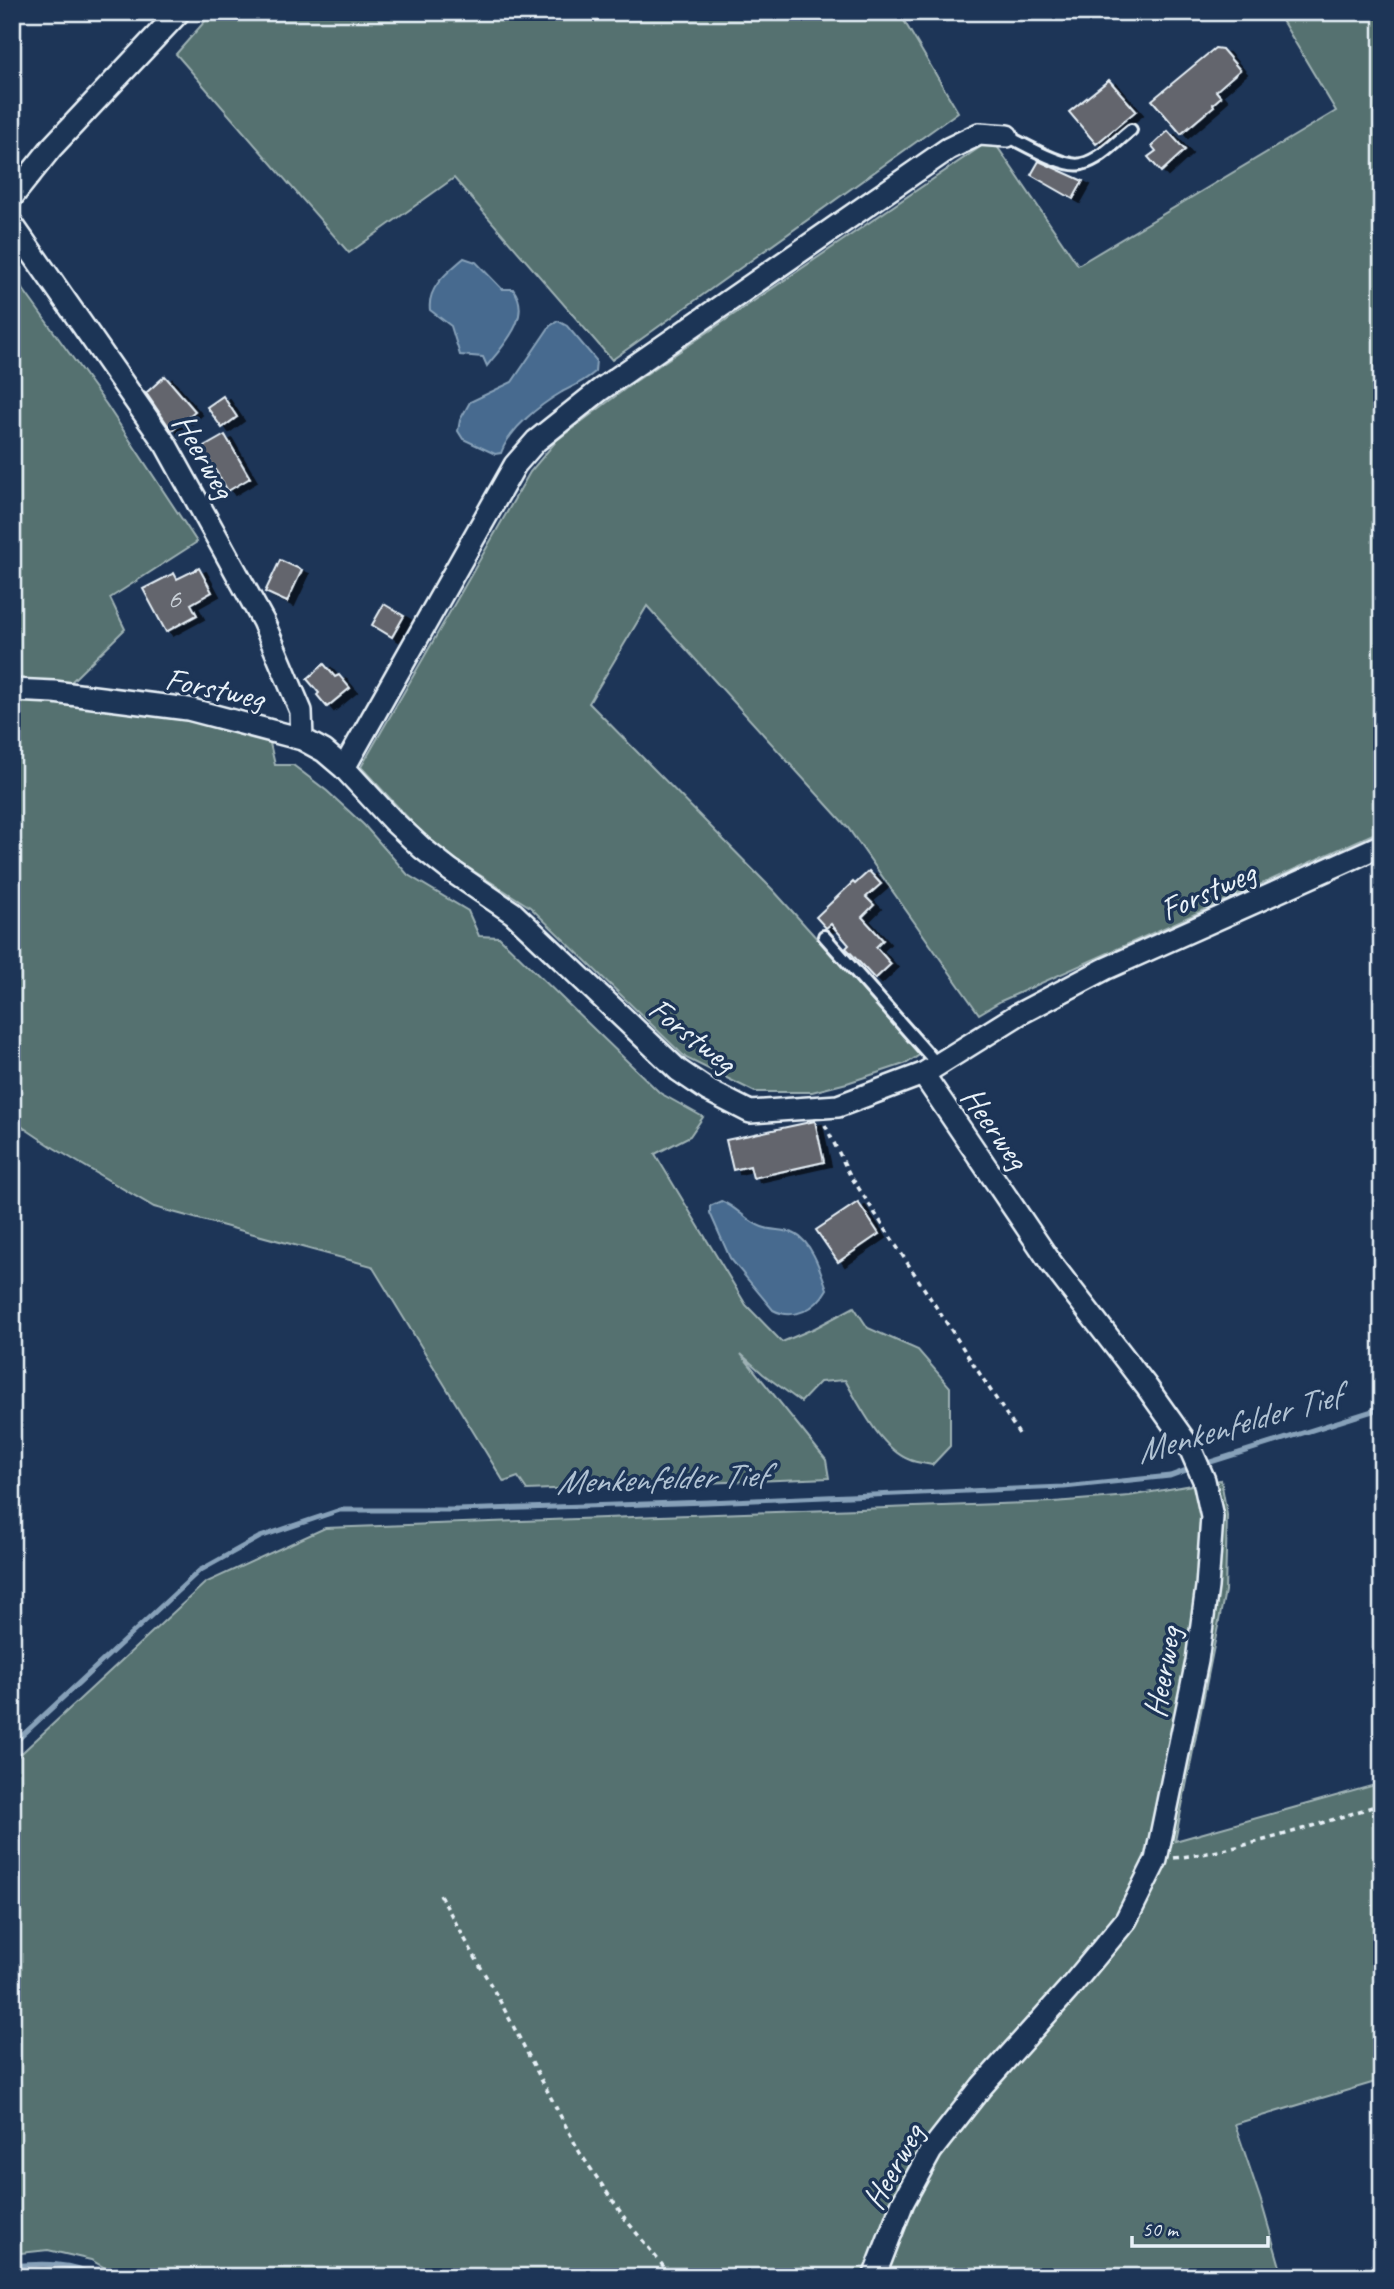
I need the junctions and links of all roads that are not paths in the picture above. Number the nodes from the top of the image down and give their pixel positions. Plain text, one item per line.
1 (179, 12) edge
2 (1131, 130) dead end
3 (1007, 136) joint
4 (12, 197) edge
5 (12, 224) edge
6 (12, 690) edge
7 (302, 739) junction
8 (344, 768) junction
9 (1382, 845) edge
10 (824, 936) dead end
11 (930, 1070) junction
12 (874, 2277) edge

1 - 4 street
2 - 3 lane
3 - 8 street
5 - 7 street, Heerweg
6 - 7 street, Forstweg
7 - 8 street, Forstweg
8 - 11 street, Forstweg
9 - 11 street, Forstweg
10 - 11 lane
11 - 12 street, Heerweg

